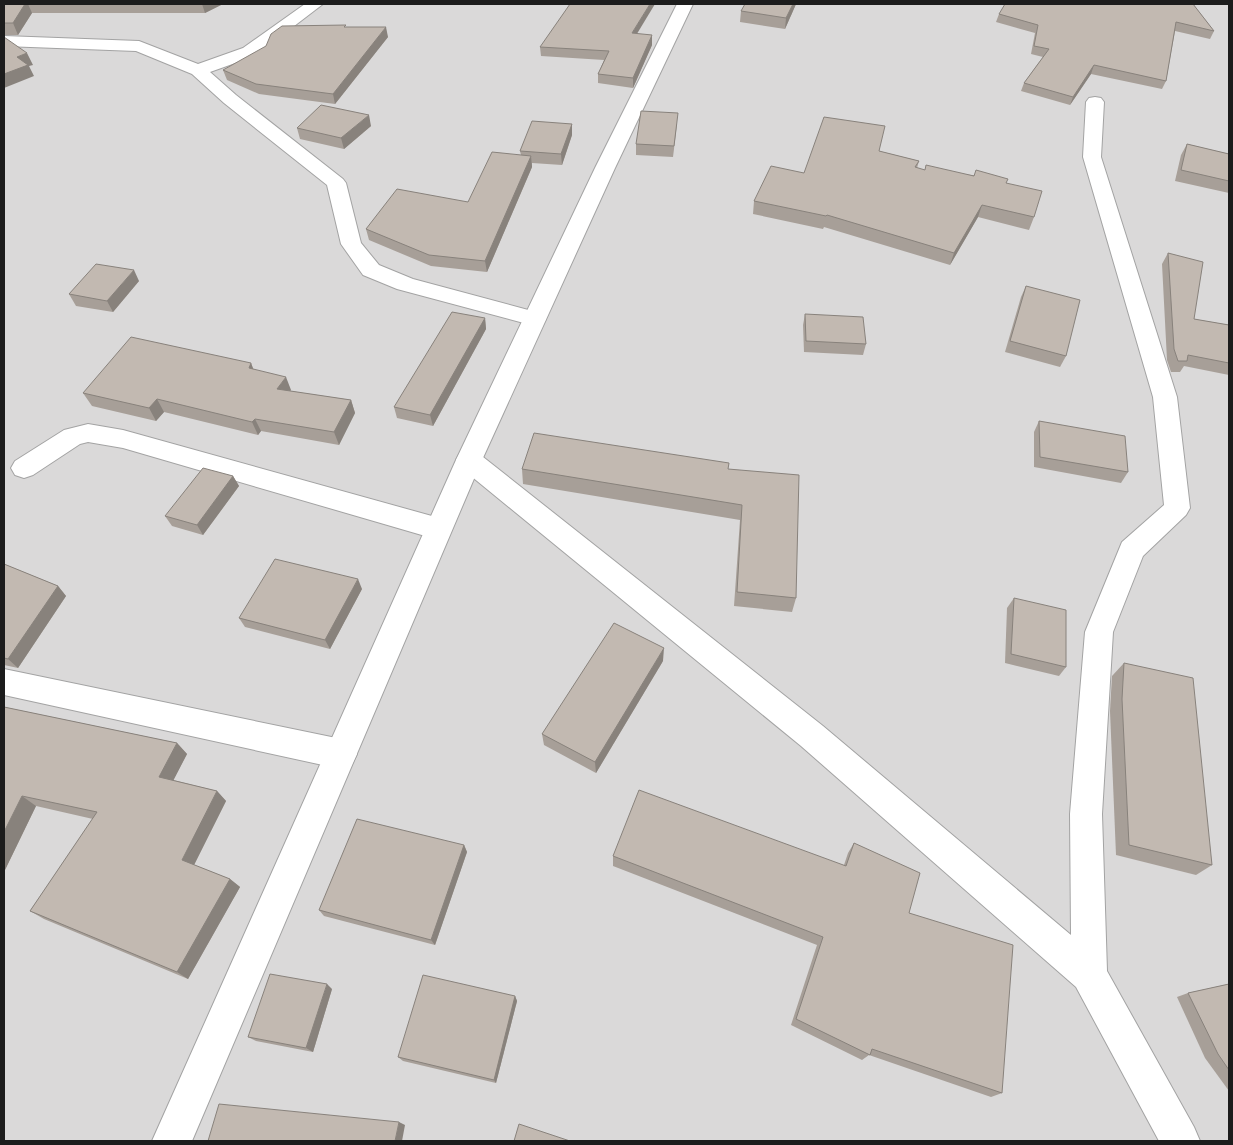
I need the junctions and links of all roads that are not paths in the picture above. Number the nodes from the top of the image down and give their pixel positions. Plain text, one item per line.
1 (315, 4) edge
2 (684, 4) edge
3 (4, 40) edge
4 (198, 70) junction
5 (1095, 102) dead end
6 (535, 319) junction
7 (469, 460) junction
8 (24, 468) dead end
9 (439, 529) junction
10 (4, 682) edge
11 (341, 754) junction
12 (1089, 974) junction
13 (172, 1141) edge
14 (1180, 1141) edge

1 - 4 street
2 - 6 street
3 - 4 street
4 - 6 street
5 - 12 street
6 - 7 street
7 - 9 street
7 - 12 street
8 - 9 street
9 - 11 street
10 - 11 street
11 - 13 street
12 - 14 street

